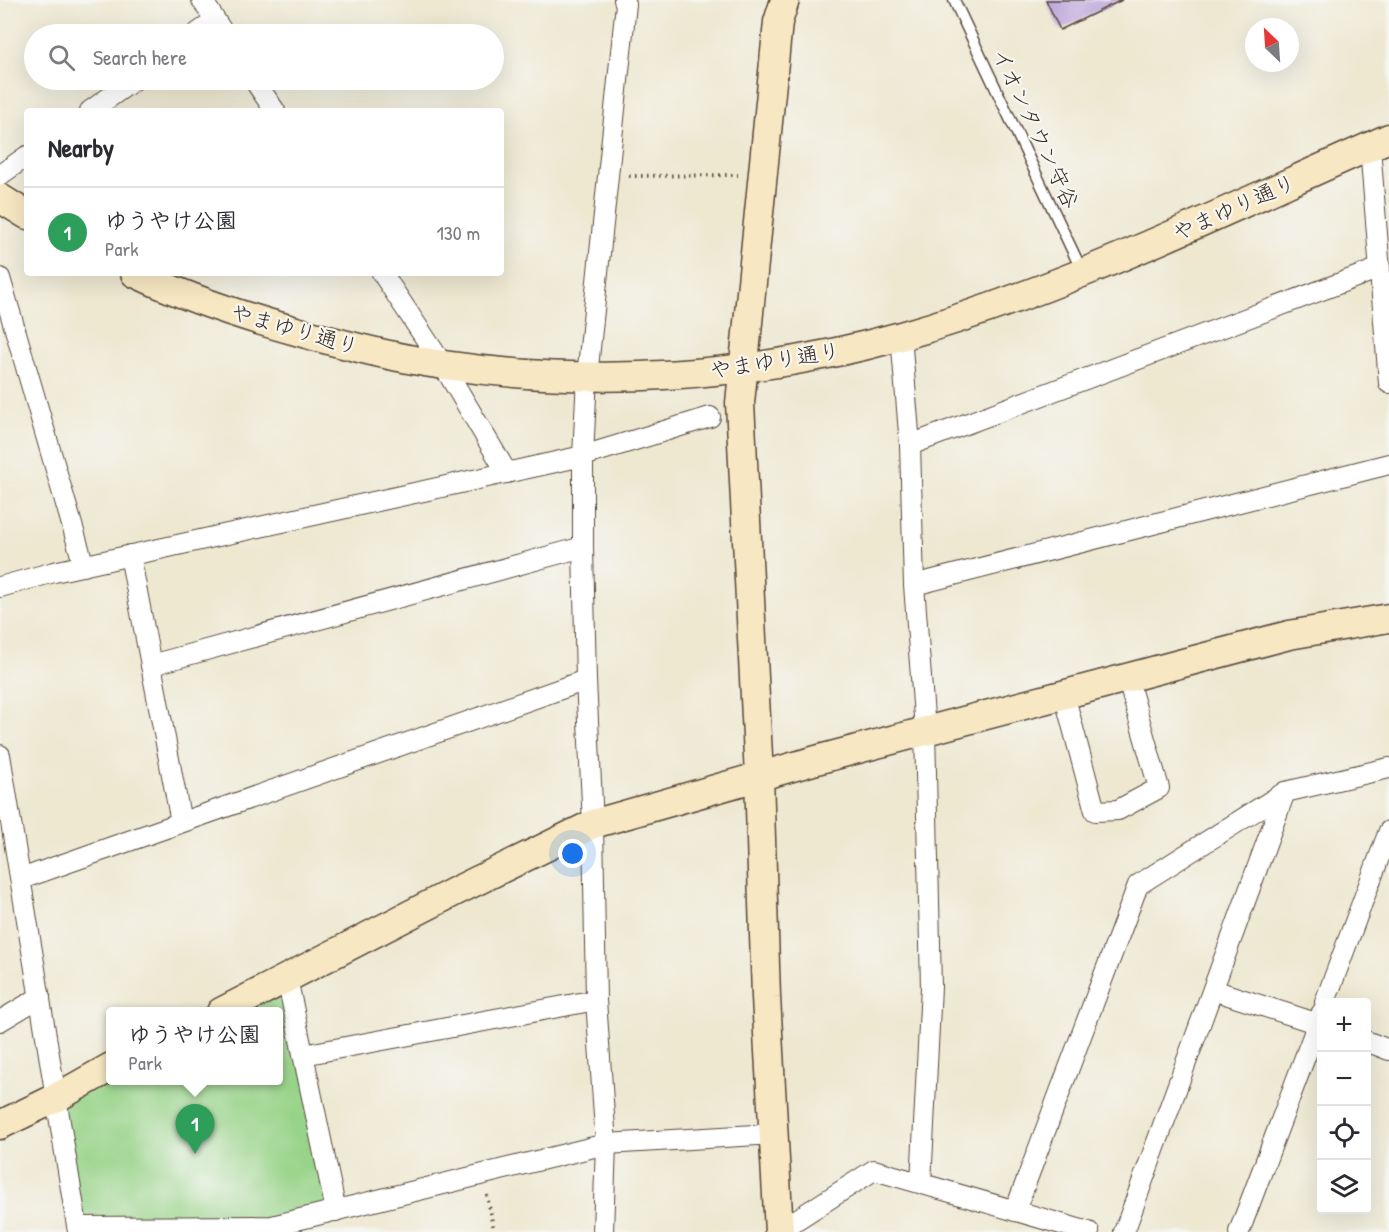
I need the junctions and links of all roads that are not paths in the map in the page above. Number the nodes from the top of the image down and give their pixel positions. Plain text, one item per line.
1 (202, 0) edge
2 (624, 0) edge
3 (785, 0) edge
4 (954, 0) edge
5 (217, 24) edge
6 (120, 90) edge
7 (261, 90) edge
8 (94, 108) edge
9 (273, 108) edge
10 (1379, 142) edge
11 (24, 158) edge
12 (0, 175) edge
13 (0, 198) edge
14 (24, 213) edge
15 (1380, 268) junction
16 (1083, 273) junction
17 (141, 276) edge
18 (384, 276) edge
19 (0, 278) edge
20 (901, 336) junction
21 (443, 365) junction
22 (743, 369) junction
23 (587, 377) junction
24 (1389, 383) edge
25 (710, 417) dead end
26 (910, 445) junction
27 (583, 456) junction
28 (1389, 464) edge
29 (507, 473) junction
30 (583, 547) junction
31 (130, 555) junction
32 (84, 566) junction
33 (914, 585) junction
34 (0, 587) edge
35 (1389, 618) edge
36 (151, 664) junction
37 (1127, 677) junction
38 (586, 681) junction
39 (1064, 694) junction
40 (925, 730) junction
41 (0, 754) edge
42 (1389, 768) edge
43 (759, 776) junction
44 (1285, 792) junction
45 (181, 822) junction
46 (593, 824) junction
47 (1389, 831) edge
48 (21, 879) junction
49 (287, 978) junction
50 (1213, 990) junction
51 (40, 997) junction
52 (1326, 998) edge
53 (596, 1000) junction
54 (229, 1007) edge
55 (1317, 1019) edge
56 (0, 1021) edge
57 (1317, 1028) edge
58 (1371, 1043) edge
59 (1389, 1050) edge
60 (303, 1055) junction
61 (106, 1070) edge
62 (56, 1098) junction
63 (0, 1125) edge
64 (773, 1134) junction
65 (606, 1144) junction
66 (921, 1183) junction
67 (336, 1211) junction
68 (1015, 1211) junction
69 (78, 1229) edge
70 (779, 1231) edge
71 (603, 1232) edge
72 (1089, 1232) edge
73 (1124, 1232) edge
74 (1239, 1232) edge

1 - 5 street
2 - 23 street
3 - 22 street
4 - 16 lane, イオンタウン守谷
6 - 8 street
7 - 9 street
10 - 15 street
10 - 16 street, やまゆり通り
11 - 12 street
13 - 14 street
15 - 24 street
15 - 26 street
16 - 20 street, やまゆり通り
17 - 21 street, やまゆり通り
18 - 21 street
19 - 32 street
20 - 22 street, やまゆり通り
20 - 26 street
21 - 23 street, やまゆり通り
21 - 29 street
22 - 23 street, やまゆり通り
22 - 43 street
23 - 27 street
25 - 27 street
26 - 33 street
27 - 29 street
27 - 30 street
28 - 33 street
29 - 31 street
30 - 36 street
30 - 38 street
31 - 32 street
31 - 36 street
32 - 34 street
33 - 40 street
35 - 37 street
36 - 45 street
37 - 39 street
37 - 39 street
38 - 45 street
38 - 46 street
39 - 40 street
40 - 43 street
40 - 66 street
41 - 48 street
42 - 44 street
43 - 46 street
43 - 64 street
44 - 50 street
44 - 68 street
45 - 48 street
46 - 49 street
46 - 53 street
47 - 52 street
48 - 51 street
49 - 54 street
49 - 60 street
50 - 55 street
50 - 73 street
51 - 56 street
51 - 62 street
53 - 60 street
53 - 65 street
57 - 74 street
58 - 59 street
60 - 67 street
61 - 62 street
62 - 63 street
62 - 69 street
64 - 65 street
64 - 70 street
65 - 67 street
65 - 71 street
66 - 68 street
66 - 70 street
67 - 69 street
68 - 72 street

